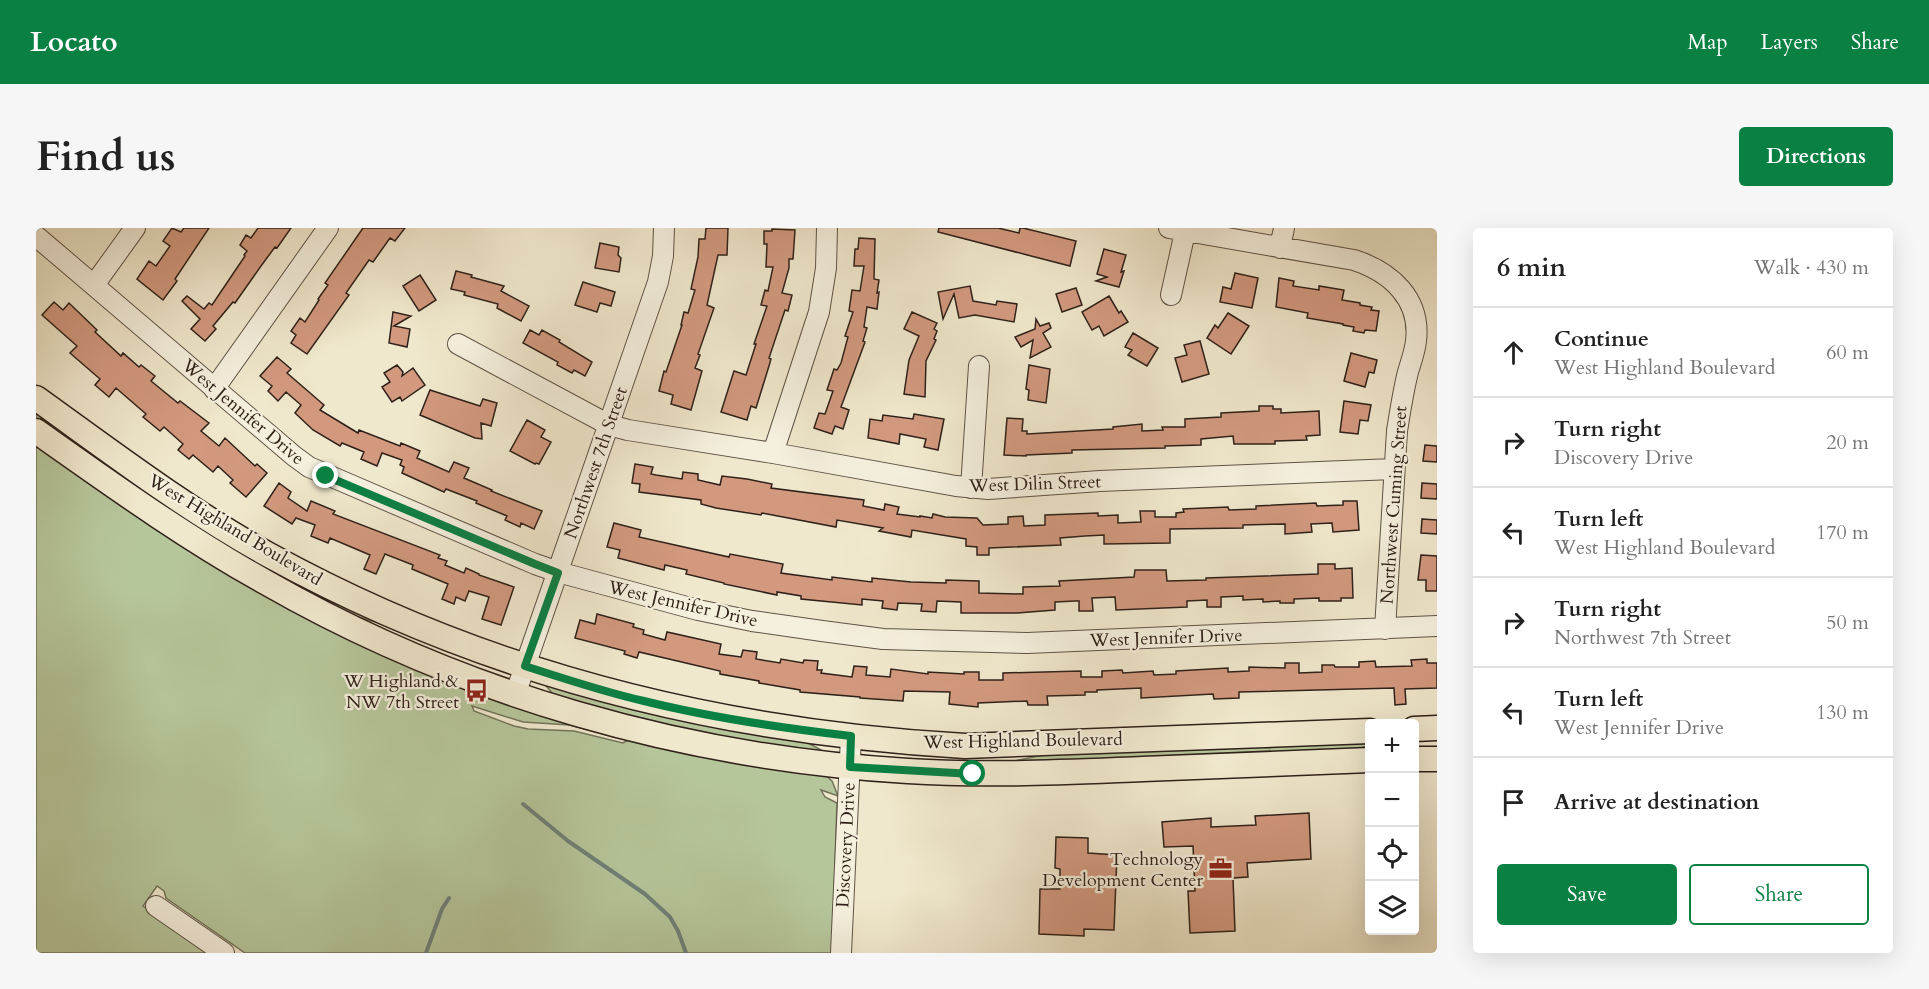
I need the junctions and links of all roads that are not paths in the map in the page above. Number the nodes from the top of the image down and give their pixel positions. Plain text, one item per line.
1 (135, 228) edge
2 (328, 228) edge
3 (664, 228) edge
4 (827, 228) edge
5 (1284, 228) edge
6 (1177, 230) edge
7 (36, 236) edge
8 (1280, 248) junction
9 (94, 285) junction
10 (1171, 295) dead end
11 (458, 344) dead end
12 (978, 366) dead end
13 (214, 389) junction
14 (36, 398) edge
15 (609, 425) junction
16 (36, 431) edge
17 (773, 453) junction
18 (1393, 470) junction
19 (971, 488) junction
20 (558, 573) junction
21 (1437, 626) edge
22 (1385, 629) junction
23 (525, 666) junction
24 (515, 695) junction
25 (1437, 728) edge
26 (1419, 729) edge
27 (1365, 731) edge
28 (851, 736) junction
29 (1419, 759) edge
30 (1437, 759) edge
31 (1365, 760) edge
32 (850, 767) junction
33 (156, 906) dead end
34 (224, 953) edge
35 (841, 953) edge

1 - 9 street
2 - 13 street
3 - 15 street, Northwest 7th Street
4 - 17 street
5 - 8 street
6 - 8 street
6 - 10 street
7 - 9 street, West Jennifer Drive
8 - 18 street, Northwest Cuming Street
9 - 13 street, West Jennifer Drive
11 - 15 street, West Dilin Street
12 - 19 street
13 - 20 street, West Jennifer Drive
14 - 23 main road, West Highland Boulevard
15 - 17 street, West Dilin Street
15 - 20 street, Northwest 7th Street
16 - 24 main road, West Highland Boulevard
17 - 19 street, West Dilin Street
18 - 19 street, West Dilin Street
18 - 22 street, Northwest Cuming Street
20 - 22 street, West Jennifer Drive
20 - 23 street, Northwest 7th Street
21 - 22 street, West Jennifer Drive
23 - 24 street, Northwest 7th Street
23 - 28 main road, West Highland Boulevard
24 - 32 main road, West Highland Boulevard
25 - 26 main road
27 - 28 main road, West Highland Boulevard
28 - 32 street, Discovery Drive
29 - 30 main road
31 - 32 main road, West Highland Boulevard
32 - 35 street, Discovery Drive
33 - 34 street

